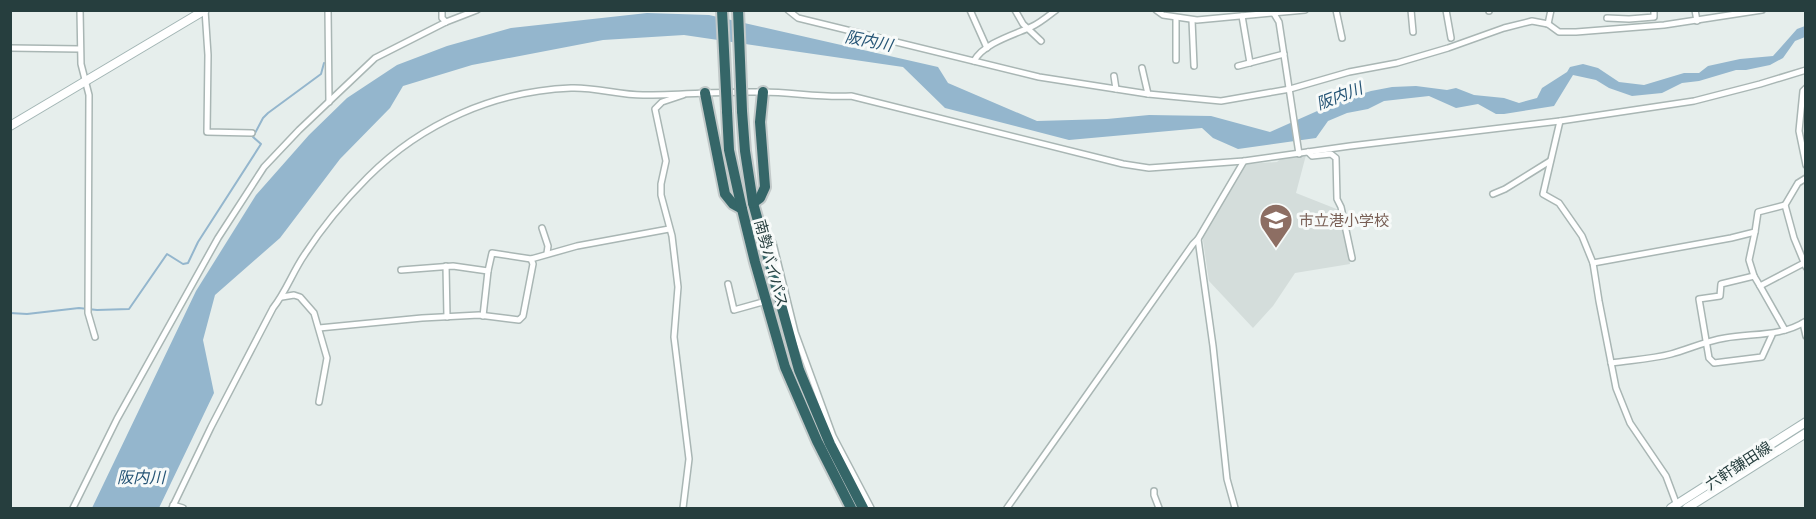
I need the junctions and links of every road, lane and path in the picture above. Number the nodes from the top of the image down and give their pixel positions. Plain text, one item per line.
1 (80, 10) edge
2 (205, 10) edge
3 (328, 10) edge
4 (442, 10) edge
5 (477, 10) edge
6 (722, 10) edge
7 (738, 10) edge
8 (788, 10) edge
9 (970, 10) edge
10 (1015, 10) edge
11 (1056, 10) edge
12 (1305, 10) edge
13 (1336, 10) edge
14 (1411, 10) edge
15 (1446, 10) edge
16 (1551, 10) edge
17 (1620, 10) edge
18 (1653, 10) edge
19 (1695, 10) edge
20 (1729, 10) edge
21 (1762, 10) edge
22 (1156, 11) edge
23 (1273, 12) edge
24 (1242, 16) junction
25 (1722, 17) junction
26 (1176, 18) junction
27 (1607, 18) dead end
28 (1621, 19) junction
29 (1629, 19) junction
30 (1192, 20) junction
31 (1697, 21) junction
32 (446, 22) junction
33 (1548, 24) junction
34 (1629, 26) junction
35 (1029, 28) junction
36 (1413, 32) dead end
37 (1342, 38) dead end
38 (1451, 38) dead end
39 (1041, 41) dead end
40 (10, 48) edge
41 (987, 48) junction
42 (80, 49) junction
43 (1284, 54) junction
44 (1176, 60) dead end
45 (974, 61) junction
46 (1250, 63) junction
47 (1194, 66) dead end
48 (1238, 66) dead end
49 (1142, 68) dead end
50 (1806, 70) edge
51 (1114, 76) dead end
52 (86, 80) junction
53 (1806, 88) edge
54 (1116, 89) junction
55 (1290, 91) junction
56 (763, 92) junction
57 (705, 93) junction
58 (685, 94) junction
59 (1148, 94) junction
60 (329, 102) junction
61 (1560, 121) junction
62 (10, 126) edge
63 (252, 133) dead end
64 (1299, 151) junction
65 (1308, 152) junction
66 (1244, 161) junction
67 (1550, 161) junction
68 (1806, 165) edge
69 (1806, 178) edge
70 (1493, 194) dead end
71 (753, 203) junction
72 (1785, 205) junction
73 (742, 209) junction
74 (542, 228) dead end
75 (669, 229) junction
76 (1755, 232) junction
77 (1198, 239) junction
78 (773, 243) dead end
79 (547, 254) junction
80 (1352, 258) dead end
81 (531, 259) junction
82 (1593, 263) junction
83 (1805, 265) edge
84 (446, 266) junction
85 (400, 270) dead end
86 (488, 271) junction
87 (1754, 276) junction
88 (728, 284) dead end
89 (1760, 286) junction
90 (282, 297) junction
91 (766, 302) junction
92 (483, 316) junction
93 (447, 317) junction
94 (1804, 322) edge
95 (319, 328) junction
96 (1785, 330) junction
97 (1772, 335) junction
98 (1806, 336) edge
99 (95, 337) dead end
100 (1707, 341) junction
101 (1611, 363) junction
102 (319, 402) dead end
103 (1806, 422) edge
104 (1806, 433) edge
105 (1154, 491) dead end
106 (173, 507) edge
107 (1675, 507) edge
108 (72, 508) edge
109 (183, 508) edge
110 (683, 508) edge
111 (851, 508) edge
112 (863, 508) edge
113 (871, 508) edge
114 (1007, 508) edge
115 (1160, 508) edge
116 (1235, 508) edge
117 (1687, 508) edge

1 - 42 street
2 - 52 main road
2 - 63 street
3 - 60 street
4 - 32 street
5 - 32 street
6 - 73 highway, 南勢バイパス, bridge
7 - 71 highway, 南勢バイパス, bridge
8 - 45 street
9 - 41 street
10 - 35 street
11 - 35 street
12 - 23 street
13 - 37 street
14 - 36 street
15 - 38 street
16 - 33 street
17 - 28 street
18 - 29 street
19 - 31 street
20 - 25 street
21 - 25 street
22 - 26 street
23 - 24 street
23 - 43 street
24 - 30 street
24 - 46 street
25 - 31 street
26 - 30 street
26 - 44 street
27 - 28 street
28 - 29 street
29 - 34 street
30 - 47 street
31 - 34 street
32 - 60 street
33 - 34 street
33 - 55 street
35 - 39 street
35 - 41 street
40 - 42 street
41 - 45 street
42 - 52 street
43 - 46 street
43 - 55 street
45 - 54 street
46 - 48 street
49 - 59 street
50 - 61 street
51 - 54 street
52 - 62 main road
52 - 99 street
53 - 68 street
54 - 59 street
55 - 59 street
55 - 64 street
56 - 57 street
56 - 66 street
56 - 71 highway
57 - 58 street
57 - 73 highway
58 - 75 street
58 - 90 street
60 - 108 street
61 - 65 street
61 - 67 street
64 - 65 street
64 - 66 street
65 - 80 street
66 - 77 street
67 - 70 street
67 - 82 street
69 - 72 street
71 - 112 highway, 南勢バイパス
72 - 76 street
72 - 83 street
73 - 91 highway, 南勢バイパス
74 - 79 street
75 - 79 street
75 - 110 street
76 - 82 street
76 - 87 street
77 - 114 street
77 - 116 street
78 - 113 street
79 - 81 street
81 - 86 street
81 - 92 street
82 - 101 street
83 - 89 street
84 - 85 street
84 - 86 street
84 - 93 street
86 - 92 street
87 - 89 street
87 - 100 street
88 - 91 street
89 - 96 street
90 - 95 street
90 - 106 street
91 - 111 highway, 南勢バイパス
92 - 93 street
93 - 95 street
94 - 96 street
94 - 98 street
95 - 102 street
96 - 97 street
97 - 100 street
97 - 100 street
100 - 101 street
101 - 107 street
103 - 107 main road, 六軒鎌田線
104 - 117 main road, 六軒鎌田線
105 - 115 street
106 - 109 street

